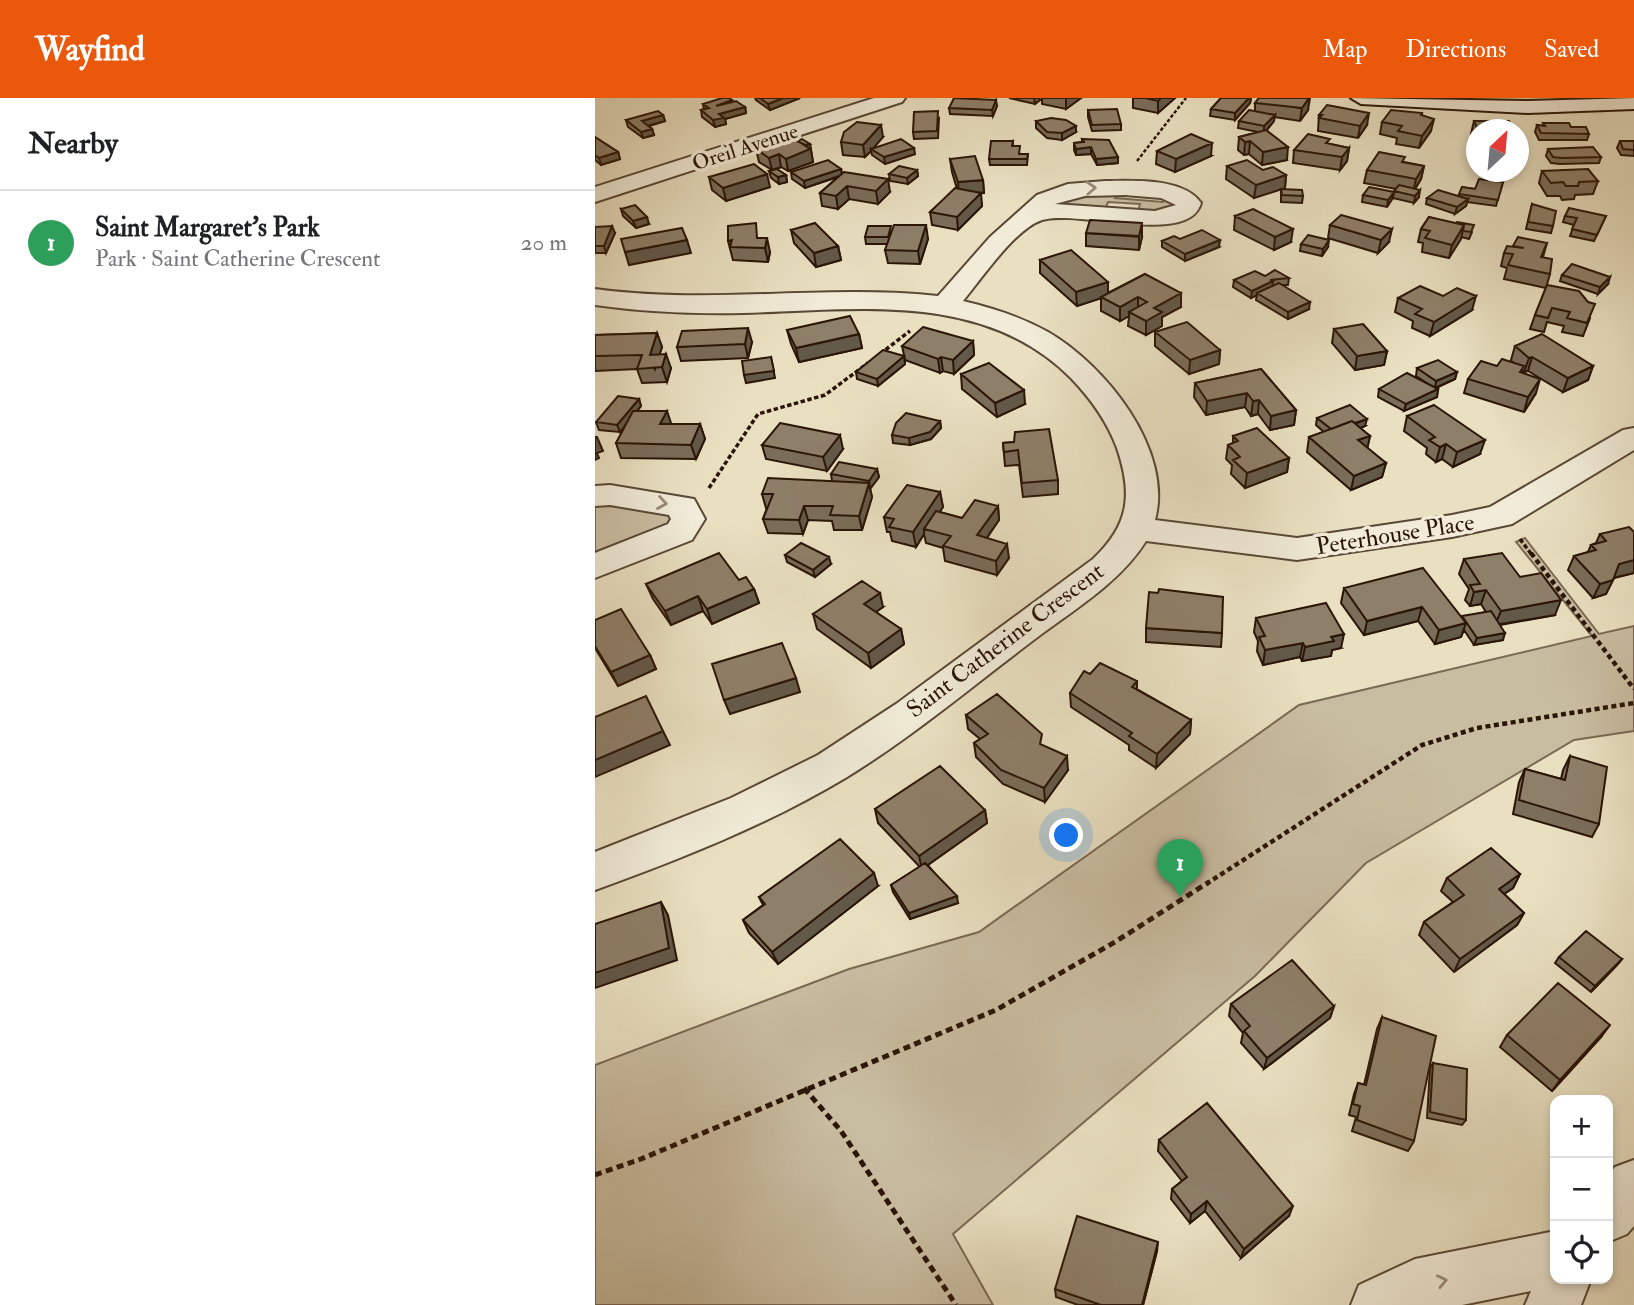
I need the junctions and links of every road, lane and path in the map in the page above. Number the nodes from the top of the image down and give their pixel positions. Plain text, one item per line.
1 (895, 98) edge
2 (1186, 98) edge
3 (1361, 98) edge
4 (1634, 103) edge
5 (1130, 171) dead end
6 (595, 195) edge
7 (1033, 215) junction
8 (595, 297) edge
9 (945, 305) junction
10 (911, 330) dead end
11 (879, 355) edge
12 (868, 363) edge
13 (1634, 437) edge
14 (706, 492) dead end
15 (595, 496) edge
16 (1136, 529) junction
17 (1514, 532) dead end
18 (595, 566) edge
19 (1634, 689) edge
20 (1634, 703) edge
21 (595, 871) edge
22 (804, 1088) junction
23 (595, 1175) edge
24 (1634, 1186) edge
25 (1613, 1209) edge
26 (1550, 1259) edge
27 (1561, 1284) edge
28 (956, 1305) edge
29 (1379, 1305) edge
30 (1553, 1305) edge

1 - 6 street, Oreil Avenue
2 - 5 path
3 - 4 street
7 -> 7 street
7 - 9 street
8 - 9 street
9 - 16 street
10 - 11 path
12 - 14 path
13 - 16 street, Peterhouse Place
15 -> 18 street
16 - 21 street, Saint Catherine Crescent
17 - 19 path
20 - 22 path
22 - 23 path
22 - 28 path
24 - 25 street
29 -> 26 street
27 - 30 street

